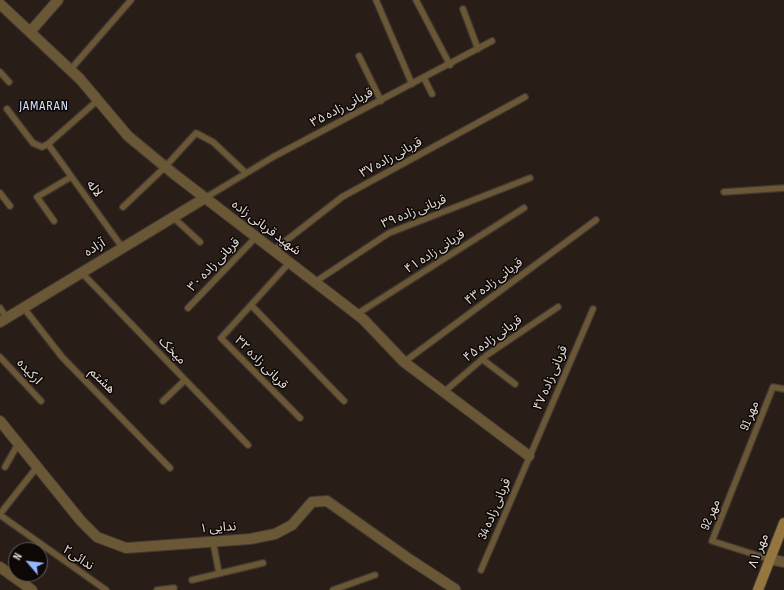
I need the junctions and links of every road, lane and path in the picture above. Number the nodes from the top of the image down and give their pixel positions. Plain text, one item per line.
1 (58, 0) edge
2 (131, 0) edge
3 (376, 0) edge
4 (416, 0) edge
5 (3, 3) edge
6 (463, 9) dead end
7 (30, 32) junction
8 (492, 41) dead end
9 (478, 49) junction
10 (359, 56) dead end
11 (450, 64) junction
12 (70, 70) junction
13 (0, 72) edge
14 (424, 78) junction
15 (9, 82) dead end
16 (412, 84) junction
17 (432, 94) dead end
18 (526, 97) dead end
19 (98, 100) junction
20 (381, 101) junction
21 (7, 109) dead end
22 (48, 144) junction
23 (165, 167) junction
24 (246, 173) junction
25 (71, 177) junction
26 (530, 178) dead end
27 (784, 188) edge
28 (724, 192) dead end
29 (0, 193) edge
30 (205, 198) junction
31 (10, 206) dead end
32 (123, 207) dead end
33 (524, 208) dead end
34 (173, 217) junction
35 (596, 220) dead end
36 (54, 221) dead end
37 (256, 237) junction
38 (200, 242) dead end
39 (122, 247) junction
40 (274, 250) junction
41 (290, 262) junction
42 (80, 272) junction
43 (315, 282) junction
44 (251, 305) junction
45 (558, 307) dead end
46 (0, 308) edge
47 (23, 308) junction
48 (188, 308) dead end
49 (593, 309) dead end
50 (357, 314) junction
51 (3, 320) edge
52 (0, 357) edge
53 (482, 359) junction
54 (404, 362) junction
55 (185, 380) junction
56 (515, 384) dead end
57 (784, 388) edge
58 (444, 392) junction
59 (163, 400) dead end
60 (41, 401) dead end
61 (344, 401) dead end
62 (300, 418) dead end
63 (0, 421) edge
64 (18, 444) junction
65 (248, 445) dead end
66 (530, 456) junction
67 (743, 464) joint
68 (5, 467) dead end
69 (37, 467) junction
70 (170, 468) dead end
71 (0, 515) edge
72 (784, 523) edge
73 (213, 542) junction
74 (769, 559) junction
75 (784, 562) edge
76 (263, 563) dead end
77 (0, 567) edge
78 (481, 570) dead end
79 (219, 573) junction
80 (375, 576) dead end
81 (192, 580) dead end
82 (174, 588) dead end
83 (455, 589) edge
84 (32, 590) edge
85 (106, 590) edge
86 (157, 590) edge
87 (333, 590) edge
88 (758, 590) edge

1 - 7 street
2 - 12 lane
3 - 16 lane
4 - 11 lane
5 - 7 street, شهید قربانی زاده
6 - 9 lane
7 - 12 street, شهید قربانی زاده
8 - 9 lane, قربانی زاده ۳۵
9 - 11 lane, قربانی زاده ۳۵
10 - 20 lane
11 - 14 lane, قربانی زاده ۳۵
12 - 19 street, شهید قربانی زاده
13 - 15 lane
14 - 16 lane, قربانی زاده ۳۵
14 - 17 lane
16 - 20 lane, قربانی زاده ۳۵
18 - 40 lane, قربانی زاده ۳۷
19 - 22 lane
19 - 23 street, شهید قربانی زاده
20 - 24 lane, قربانی زاده ۳۵
21 - 22 lane
22 - 25 lane, لاله
23 - 24 lane
23 - 30 street, شهید قربانی زاده
23 - 32 lane
24 - 30 lane, قربانی زاده ۳۵
25 - 36 lane
25 - 39 lane, لاله
26 - 43 lane, قربانی زاده ۳۹
27 - 28 lane
29 - 31 lane
30 - 34 street, آزاده
30 - 37 street, شهید قربانی زاده
33 - 50 lane, قربانی زاده ۴۱
34 - 38 lane
34 - 39 street, آزاده
35 - 54 lane, قربانی زاده ۴۳
37 - 40 street, شهید قربانی زاده
37 - 48 lane, قربانی زاده ۳۰
39 - 42 street, آزاده
40 - 41 street, شهید قربانی زاده
41 - 43 street, شهید قربانی زاده
41 - 44 lane, قربانی زاده ۳۲
42 - 47 street, آزاده
42 - 55 lane, میخک
43 - 50 street, شهید قربانی زاده
44 - 61 lane
44 - 62 lane, قربانی زاده ۳۲
45 - 53 lane, قربانی زاده ۴۵
46 - 51 lane
47 - 51 street, آزاده
47 - 70 lane, هشتم
49 - 66 lane, قربانی زاده ۴۷
50 - 54 street, شهید قربانی زاده
52 - 60 lane, ارکیده
53 - 56 lane
53 - 58 lane, قربانی زاده ۴۵
54 - 58 street, شهید قربانی زاده
55 - 59 lane
55 - 65 lane, میخک
57 - 67 lane, مهر 91
58 - 66 street, شهید قربانی زاده
63 - 64 street, ندایی ۱
64 - 68 lane
64 - 69 street, ندایی ۱
66 - 78 lane, قربانی زاده 34
67 - 74 lane, مهر 92
69 - 71 lane
69 - 73 street, ندایی ۱
71 - 85 lane, ندائی۲
72 - 74 street, مهر ۸۱
73 - 79 lane
73 - 83 street, ندایی ۱
74 - 75 street
74 - 88 street, مهر ۸۱
76 - 79 lane
77 - 84 street
79 - 81 lane
80 - 87 lane
82 - 86 lane

